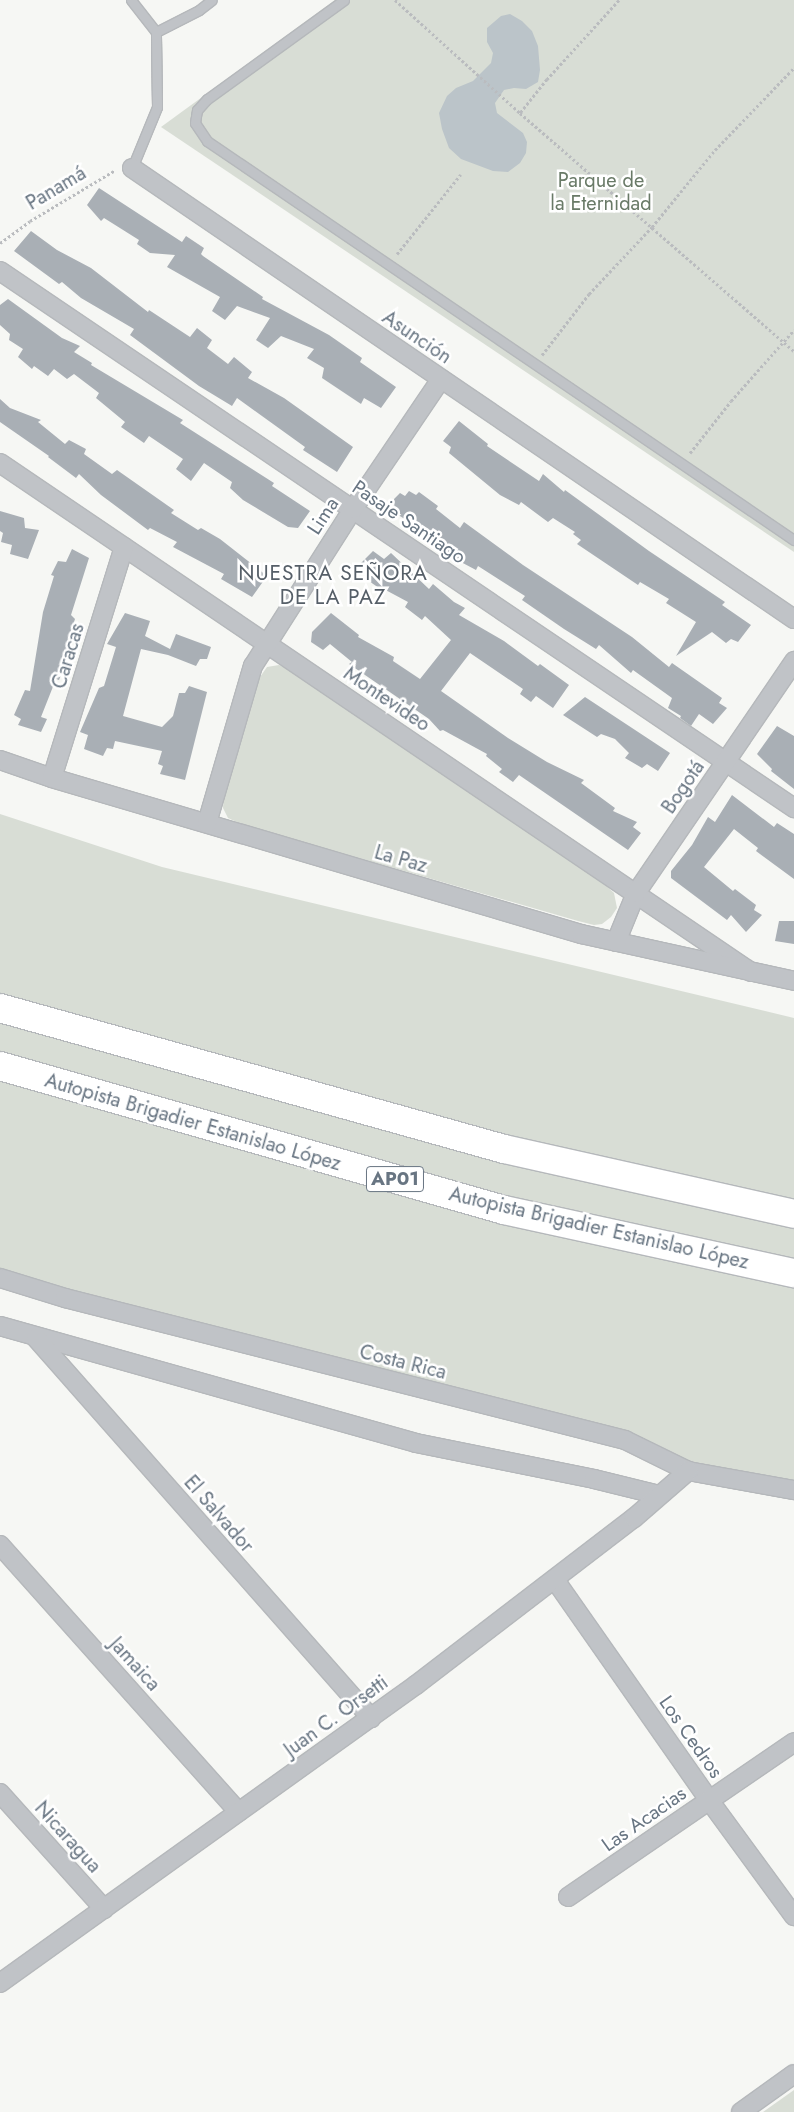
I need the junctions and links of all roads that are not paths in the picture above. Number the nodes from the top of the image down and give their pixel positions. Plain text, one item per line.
1 (131, 0) edge
2 (195, 0) edge
3 (212, 0) edge
4 (344, 0) edge
5 (199, 10) junction
6 (156, 32) junction
7 (132, 168) joint
8 (0, 271) edge
9 (441, 380) junction
10 (0, 463) edge
11 (353, 509) junction
12 (794, 540) edge
13 (124, 547) junction
14 (794, 619) edge
15 (266, 644) junction
16 (794, 661) edge
17 (0, 760) edge
18 (725, 762) junction
19 (52, 778) junction
20 (794, 808) edge
21 (207, 824) junction
22 (636, 893) junction
23 (616, 942) junction
24 (750, 972) junction
25 (794, 981) edge
26 (0, 1008) edge
27 (0, 1066) edge
28 (794, 1214) edge
29 (794, 1273) edge
30 (0, 1278) edge
31 (0, 1326) edge
32 (36, 1338) junction
33 (688, 1471) junction
34 (794, 1490) edge
35 (659, 1495) junction
36 (0, 1545) edge
37 (555, 1580) junction
38 (371, 1718) junction
39 (794, 1742) edge
40 (0, 1793) edge
41 (709, 1800) junction
42 (239, 1812) junction
43 (568, 1897) dead end
44 (104, 1909) junction
45 (794, 1916) edge
46 (0, 1983) edge
47 (794, 2074) edge
48 (741, 2112) edge

1 - 6 lane
2 - 5 lane
3 - 5 lane
4 - 12 lane
5 - 6 lane
6 - 7 lane
7 - 9 street, Asunción
8 - 11 street, Pasaje Santiago
9 - 11 street, Lima
9 - 14 street, Asunción
10 - 13 street, Montevideo
11 - 15 street, Lima
11 - 18 street, Pasaje Santiago
13 - 15 street, Montevideo
13 - 19 street, Caracas
15 - 21 street, Lima
15 - 22 street, Montevideo
16 - 18 street, Bogotá
17 - 19 street, La Paz
18 - 20 street, Pasaje Santiago
18 - 22 street, Bogotá
19 - 21 street, La Paz
21 - 23 street, La Paz
22 - 23 street, Bogotá
22 - 24 street, Montevideo
23 - 24 street, La Paz
24 - 25 street, La Paz
26 - 28 highway
27 - 29 highway, Autopista Brigadier Estanislao López / AP01
30 - 33 street, Costa Rica
31 - 32 street
32 - 35 street
32 - 38 street, El Salvador
33 - 34 street, Costa Rica
33 - 35 street, Juan C. Orsetti
35 - 37 street, Juan C. Orsetti
36 - 42 street, Jamaica
37 - 38 street, Juan C. Orsetti
37 - 41 street, Los Cedros
38 - 42 street, Juan C. Orsetti
39 - 41 street, Las Acacias
40 - 44 street, Nicaragua
41 - 43 street, Las Acacias
41 - 45 street, Los Cedros
42 - 44 street, Juan C. Orsetti
44 - 46 street, Juan C. Orsetti
47 - 48 street

